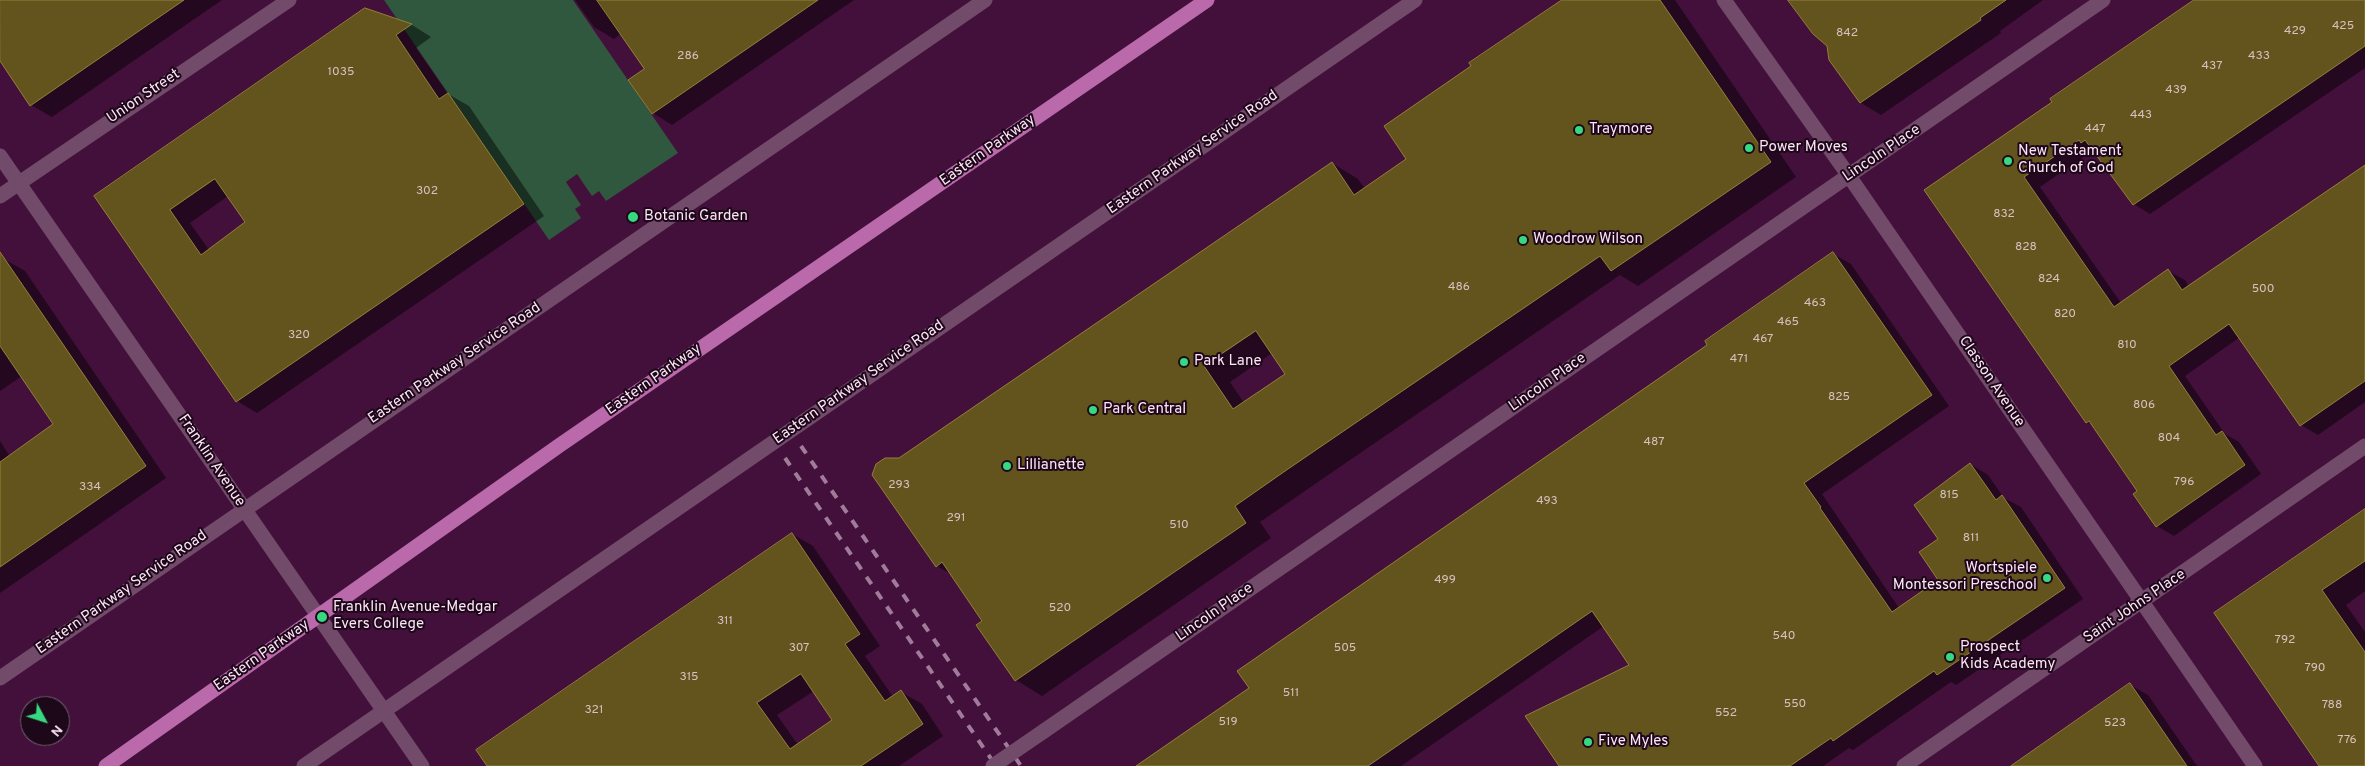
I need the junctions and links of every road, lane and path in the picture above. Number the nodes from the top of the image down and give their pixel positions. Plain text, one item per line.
1 (289, 0) edge
2 (985, 0) edge
3 (1207, 0) edge
4 (1415, 0) edge
5 (1724, 0) edge
6 (2103, 0) edge
7 (0, 156) edge
8 (1849, 176) junction
9 (19, 182) junction
10 (0, 196) edge
11 (2365, 446) edge
12 (243, 509) junction
13 (2142, 602) junction
14 (318, 617) junction
15 (0, 678) edge
16 (384, 712) junction
17 (106, 766) edge
18 (304, 766) edge
19 (422, 766) edge
20 (993, 766) edge
21 (1904, 766) edge
22 (2256, 766) edge

1 - 9 street, Union Street
2 - 12 street, Eastern Parkway Service Road
3 - 14 main road, Eastern Parkway
4 - 16 street, Eastern Parkway Service Road
5 - 8 street, Classon Avenue
6 - 8 street, Lincoln Place
7 - 9 street, Franklin Avenue
8 - 13 street, Classon Avenue
8 - 20 street, Lincoln Place, bridge
9 - 10 street, Union Street
9 - 12 street, Franklin Avenue
11 - 13 street, Saint Johns Place
12 - 14 street, Franklin Avenue
12 - 15 street, Eastern Parkway Service Road
13 - 21 street, Saint Johns Place
13 - 22 street, Classon Avenue
14 - 16 street, Franklin Avenue
14 - 17 main road, Eastern Parkway
16 - 18 street, Eastern Parkway Service Road
16 - 19 street, Franklin Avenue

